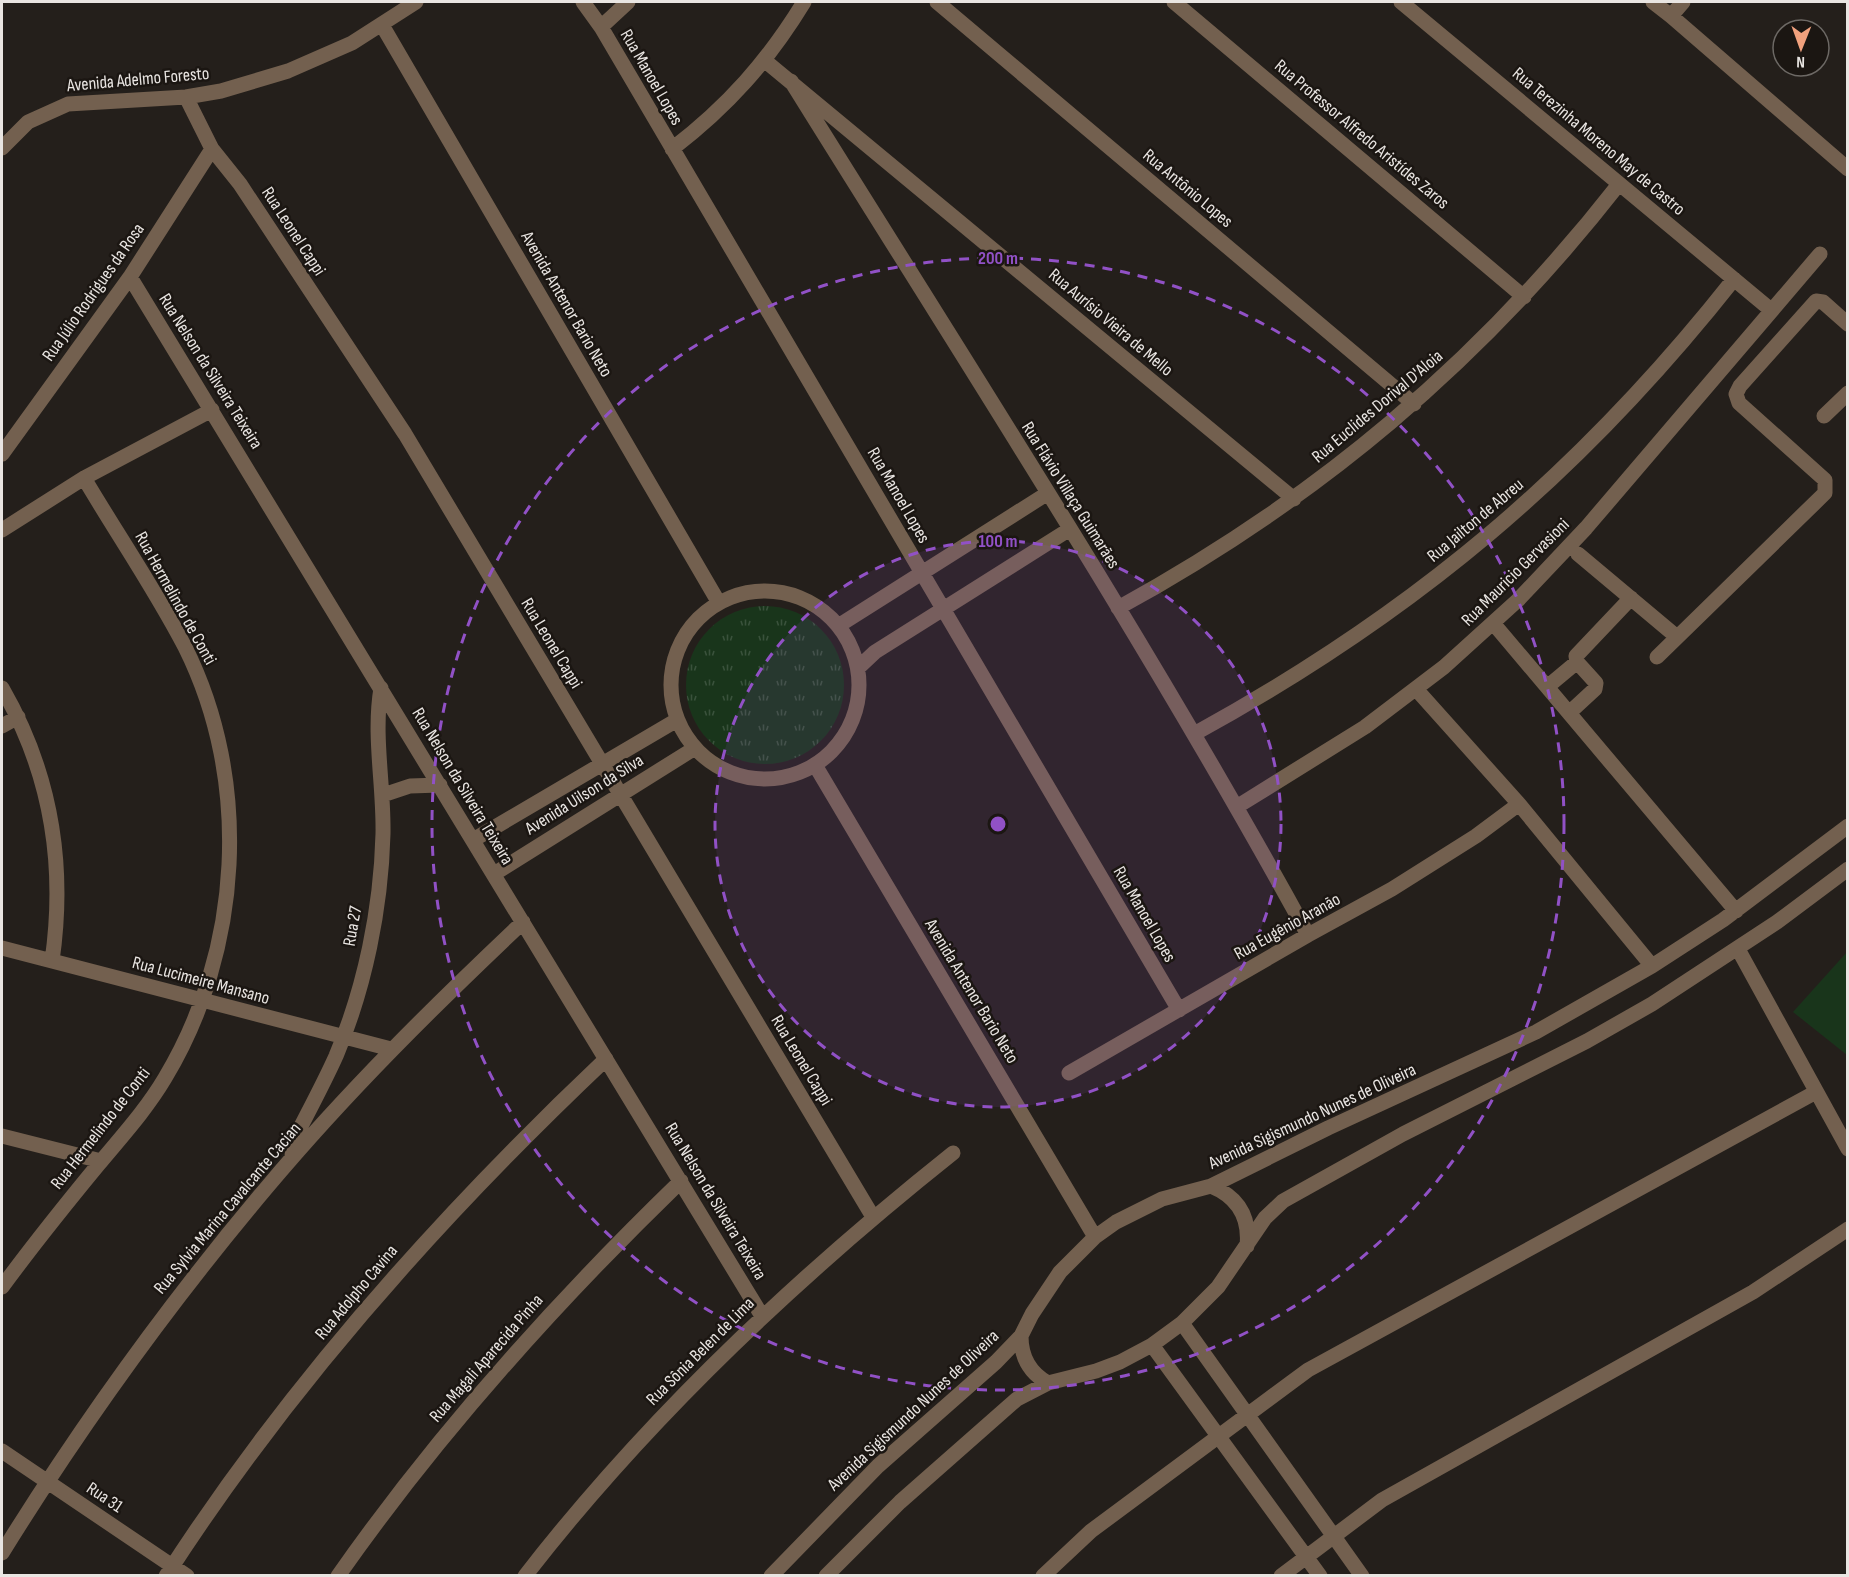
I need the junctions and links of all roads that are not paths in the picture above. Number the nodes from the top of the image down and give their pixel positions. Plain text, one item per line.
1 (416, 2) edge
2 (583, 2) edge
3 (628, 2) edge
4 (804, 2) edge
5 (937, 2) edge
6 (1174, 2) edge
7 (1401, 2) edge
8 (1653, 2) edge
9 (1683, 2) edge
10 (1671, 16) junction
11 (382, 25) junction
12 (601, 27) junction
13 (764, 60) junction
14 (791, 81) junction
15 (186, 97) junction
16 (2, 148) edge
17 (212, 149) junction
18 (672, 149) junction
19 (1848, 169) edge
20 (1618, 184) junction
21 (1820, 254) dead end
22 (130, 277) junction
23 (1734, 279) junction
24 (1524, 297) junction
25 (1771, 310) junction
26 (1848, 324) edge
27 (1848, 393) edge
28 (1414, 405) junction
29 (212, 410) junction
30 (1824, 416) dead end
31 (2, 454) edge
32 (84, 478) junction
33 (1048, 493) junction
34 (1294, 499) junction
35 (1070, 529) junction
36 (2, 530) edge
37 (1578, 554) dead end
38 (922, 573) junction
39 (1631, 598) junction
40 (719, 603) junction
41 (1118, 608) junction
42 (943, 609) junction
43 (1493, 623) junction
44 (838, 626) junction
45 (1677, 637) junction
46 (1657, 657) dead end
47 (1577, 662) junction
48 (858, 668) junction
49 (1547, 687) junction
50 (2, 688) edge
51 (381, 688) junction
52 (1416, 689) junction
53 (1569, 713) junction
54 (18, 717) junction
55 (677, 720) junction
56 (2, 726) edge
57 (1194, 734) junction
58 (694, 748) junction
59 (602, 764) junction
60 (816, 765) junction
61 (440, 785) junction
62 (620, 794) junction
63 (383, 795) junction
64 (1519, 804) junction
65 (1238, 806) junction
66 (1848, 826) edge
67 (473, 840) junction
68 (1848, 870) edge
69 (494, 874) junction
70 (1736, 911) junction
71 (523, 922) junction
72 (1308, 935) junction
73 (2, 948) edge
74 (1738, 949) junction
75 (52, 961) junction
76 (1652, 966) junction
77 (202, 1000) junction
78 (1179, 1010) junction
79 (343, 1037) junction
80 (391, 1049) junction
81 (606, 1059) junction
82 (1070, 1073) dead end
83 (1816, 1092) junction
84 (2, 1136) edge
85 (1848, 1149) edge
86 (953, 1153) dead end
87 (292, 1157) junction
88 (101, 1161) junction
89 (681, 1181) junction
90 (1211, 1186) junction
91 (873, 1217) junction
92 (1848, 1229) edge
93 (1095, 1237) junction
94 (1247, 1246) junction
95 (2, 1287) edge
96 (762, 1316) junction
97 (1182, 1323) junction
98 (1021, 1336) junction
99 (1152, 1344) junction
100 (1048, 1383) junction
101 (1247, 1414) junction
102 (1218, 1436) junction
103 (2, 1451) edge
104 (46, 1481) junction
105 (1334, 1536) junction
106 (2, 1553) edge
107 (1306, 1557) junction
108 (169, 1571) edge
109 (187, 1575) edge
110 (338, 1575) edge
111 (525, 1575) edge
112 (771, 1575) edge
113 (826, 1575) edge
114 (1043, 1575) edge
115 (1281, 1575) edge
116 (1320, 1575) edge
117 (1362, 1575) edge

1 - 11 street, Avenida Adelmo Foresto
2 - 12 street, Rua Manoel Lopes
3 - 12 street
4 - 13 street
5 - 28 street, Rua Antônio Lopes
6 - 24 street, Rua Professor Alfredo Aristídes Zaros
7 - 20 street, Rua Terezinha Moreno May de Castro
8 - 10 street
9 - 10 street
10 - 19 street
11 - 15 street, Avenida Adelmo Foresto
11 - 40 street, Avenida Antenor Bario Neto
12 - 18 street, Rua Manoel Lopes
13 - 14 street, Rua Aurísio Vieira de Mello
13 - 18 street
14 - 33 street, Rua Flávio Villaça Guimarães
14 - 34 street, Rua Aurísio Vieira de Mello
15 - 16 street, Avenida Adelmo Foresto
15 - 17 street, Rua Leonel Cappi
17 - 22 street, Rua Júlio Rodrigues da Rosa
17 - 59 street, Rua Leonel Cappi
18 - 38 street, Rua Manoel Lopes
20 - 23 street, Rua Terezinha Moreno May de Castro
20 - 24 street, Rua Euclides Dorival D'Aloia
21 - 25 street, Rua Mauricio Gervasioni
22 - 29 street, Rua Nelson da Silveira Teixeira
22 - 31 street, Rua Júlio Rodrigues da Rosa
23 - 25 street, Rua Terezinha Moreno May de Castro
23 - 57 street, Rua Jailton de Abreu
24 - 28 street, Rua Euclides Dorival D'Aloia
25 - 43 street, Rua Mauricio Gervasioni
26 - 45 street
27 - 30 street
28 - 34 street, Rua Euclides Dorival D'Aloia
29 - 32 street
29 - 51 street, Rua Nelson da Silveira Teixeira
32 - 36 street
32 - 77 street, Rua Hermelindo de Conti
33 - 35 street, Rua Flávio Villaça Guimarães
33 - 38 street
34 - 41 street, Rua Euclides Dorival D'Aloia
35 - 41 street, Rua Flávio Villaça Guimarães
35 - 42 street
37 - 39 street
38 - 42 street, Rua Manoel Lopes
38 - 44 street
39 - 45 street
39 - 47 street
40 - 44 street
40 - 55 street
41 - 57 street, Rua Flávio Villaça Guimarães
42 - 48 street
42 - 78 street, Rua Manoel Lopes
43 - 49 street
43 - 52 street, Rua Mauricio Gervasioni
44 - 48 street
45 - 46 street
47 - 49 street
47 - 53 street
48 - 60 street
49 - 53 street
50 - 54 street
51 - 61 street, Rua Nelson da Silveira Teixeira
51 - 63 street, Rua 27
52 - 64 street
52 - 65 street, Rua Mauricio Gervasioni
53 - 70 street
54 - 56 street
54 - 75 street
55 - 58 street
55 - 59 street, Avenida Uilson da Silva
57 - 65 street, Rua Flávio Villaça Guimarães
58 - 60 street
58 - 62 street, Avenida Uilson da Silva
59 - 62 street, Rua Leonel Cappi
59 - 67 street, Avenida Uilson da Silva
60 - 93 street, Avenida Antenor Bario Neto
61 - 63 street
61 - 67 street, Rua Nelson da Silveira Teixeira
62 - 69 street, Avenida Uilson da Silva
62 - 91 street, Rua Leonel Cappi
63 - 79 street, Rua 27
64 - 72 street, Rua Eugênio Aranão
64 - 76 street
65 - 72 street, Rua Flávio Villaça Guimarães
66 - 70 street, Avenida Sigismundo Nunes de Oliveira
67 - 69 street, Rua Nelson da Silveira Teixeira
68 - 74 street
69 - 71 street, Rua Nelson da Silveira Teixeira
70 - 76 street, Avenida Sigismundo Nunes de Oliveira
71 - 80 street, Rua Sylvia Marina Cavalcante Cacian
71 - 81 street, Rua Nelson da Silveira Teixeira
72 - 78 street, Rua Eugênio Aranão
73 - 75 street, Rua Lucimeire Mansano
74 - 83 street
74 - 94 street
75 - 77 street, Rua Lucimeire Mansano
76 - 90 street, Avenida Sigismundo Nunes de Oliveira
77 - 79 street, Rua Lucimeire Mansano
77 - 88 street, Rua Hermelindo de Conti
78 - 82 street, Rua Eugênio Aranão
79 - 80 street, Rua Lucimeire Mansano
79 - 87 street, Rua 27
80 - 87 street, Rua Sylvia Marina Cavalcante Cacian
81 - 89 street, Rua Nelson da Silveira Teixeira
81 - 108 street, Rua Adolpho Cavina
83 - 85 street
83 - 101 street
84 - 88 street
86 - 91 street, Rua Sônia Belen de Lima
87 - 104 street, Rua Sylvia Marina Cavalcante Cacian
88 - 95 street, Rua Hermelindo de Conti
89 - 96 street, Rua Nelson da Silveira Teixeira
89 - 110 street, Rua Magali Aparecida Pinha
90 - 93 street, Avenida Sigismundo Nunes de Oliveira
90 - 94 street
91 - 96 street, Rua Sônia Belen de Lima
92 - 105 street
93 - 98 street, Avenida Sigismundo Nunes de Oliveira
94 - 97 street
96 - 111 street, Rua Sônia Belen de Lima
97 - 99 street
97 - 101 street
98 - 100 street
98 - 112 street, Avenida Sigismundo Nunes de Oliveira
99 - 100 street
99 - 102 street
100 - 113 street
101 - 102 street
101 - 105 street
102 - 107 street
102 - 114 street
103 - 104 street, Rua 31
104 - 106 street, Rua Sylvia Marina Cavalcante Cacian
104 - 108 street, Rua 31
105 - 107 street
105 - 117 street
107 - 115 street
107 - 116 street
108 - 109 street, Rua 31

